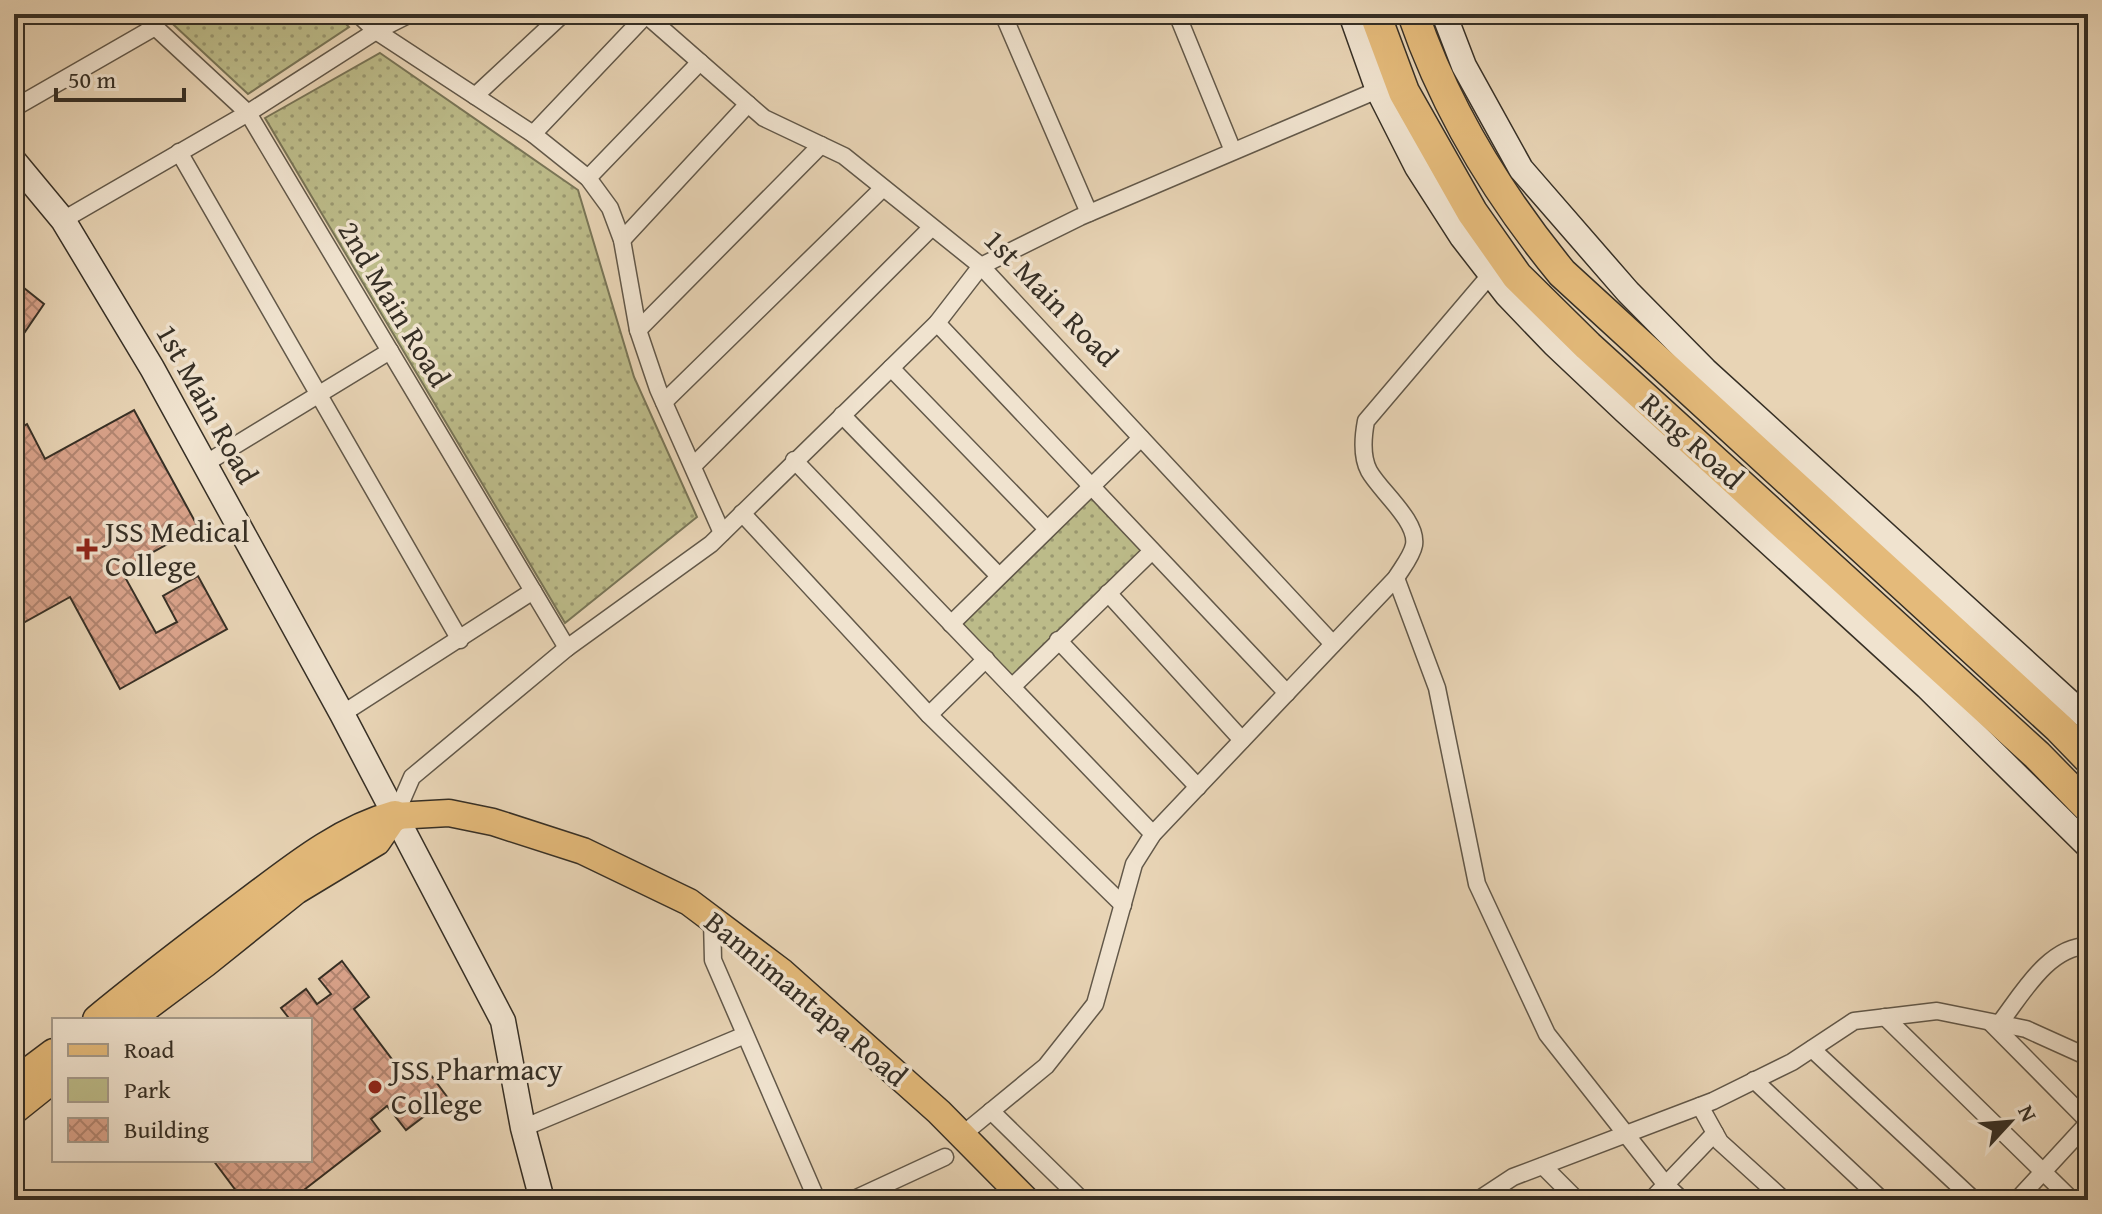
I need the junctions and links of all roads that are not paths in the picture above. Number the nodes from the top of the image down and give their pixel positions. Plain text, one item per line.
1 (141, 14) edge
2 (358, 14) edge
3 (410, 14) edge
4 (563, 14) edge
5 (646, 14) edge
6 (1003, 14) edge
7 (1177, 14) edge
8 (1351, 14) edge
9 (1375, 14) edge
10 (1413, 14) edge
11 (1444, 14) edge
12 (155, 27) junction
13 (376, 31) junction
14 (700, 62) junction
15 (1389, 85) junction
16 (475, 96) junction
17 (748, 104) junction
18 (14, 108) edge
19 (248, 113) junction
20 (533, 134) junction
21 (821, 145) junction
22 (1233, 151) junction
23 (179, 152) junction
24 (14, 161) edge
25 (588, 178) junction
26 (883, 188) junction
27 (1089, 213) junction
28 (63, 220) junction
29 (931, 228) junction
30 (622, 240) junction
31 (981, 266) junction
32 (1491, 274) junction
33 (937, 323) junction
34 (638, 330) junction
35 (390, 351) junction
36 (891, 368) junction
37 (319, 395) junction
38 (664, 402) junction
39 (842, 415) junction
40 (1141, 438) junction
41 (794, 460) junction
42 (203, 465) junction
43 (693, 466) junction
44 (1091, 486) junction
45 (742, 513) junction
46 (1047, 529) junction
47 (722, 533) junction
48 (1152, 551) junction
49 (999, 576) junction
50 (1396, 578) junction
51 (533, 591) junction
52 (1108, 593) junction
53 (951, 624) junction
54 (460, 640) junction
55 (1058, 640) junction
56 (1333, 644) junction
57 (567, 648) junction
58 (986, 659) junction
59 (1012, 687) junction
60 (1287, 693) junction
61 (342, 714) junction
62 (929, 715) junction
63 (2088, 719) edge
64 (1242, 740) junction
65 (2088, 758) edge
66 (1198, 787) junction
67 (2088, 807) edge
68 (395, 816) junction
69 (1153, 834) junction
70 (2088, 846) edge
71 (1123, 905) junction
72 (712, 919) junction
73 (2088, 946) edge
74 (1885, 1017) junction
75 (100, 1018) edge
76 (133, 1018) edge
77 (1995, 1023) junction
78 (745, 1035) junction
79 (1812, 1049) junction
80 (52, 1056) edge
81 (2088, 1057) edge
82 (1754, 1080) junction
83 (52, 1081) edge
84 (14, 1084) edge
85 (1700, 1106) junction
86 (14, 1111) edge
87 (991, 1111) junction
88 (2088, 1122) edge
89 (523, 1128) junction
90 (1715, 1133) junction
91 (962, 1135) junction
92 (1627, 1135) junction
93 (945, 1157) dead end
94 (1543, 1166) junction
95 (2042, 1172) junction
96 (1666, 1185) junction
97 (1483, 1199) edge
98 (542, 1200) edge
99 (817, 1200) edge
100 (852, 1200) edge
101 (1026, 1200) edge
102 (1082, 1200) edge
103 (1577, 1200) edge
104 (1651, 1200) edge
105 (1682, 1200) edge
106 (1784, 1200) edge
107 (1882, 1200) edge
108 (1974, 1200) edge
109 (2017, 1200) edge
110 (2072, 1200) edge

1 - 12 street, 2nd Main Road
2 - 13 street
3 - 13 street
4 - 16 street
5 - 14 street, 1st Main Road
5 - 20 street
6 - 27 street
7 - 22 street
8 - 15 street
9 - 15 highway, Ring Road
10 - 65 highway, Ring Road
11 - 63 street
12 - 18 street
12 - 19 street, 2nd Main Road
13 - 16 street
13 - 19 street
14 - 17 street, 1st Main Road
14 - 25 street
15 - 22 street
15 - 32 street
15 - 67 highway, Ring Road
16 - 20 street
17 - 21 street, 1st Main Road
17 - 30 street
19 - 23 street
19 - 35 street, 2nd Main Road
20 - 25 street
21 - 26 street, 1st Main Road
21 - 34 street
22 - 27 street
23 - 28 street
23 - 37 street
24 - 28 street, 1st Main Road
25 - 30 street
26 - 29 street, 1st Main Road
26 - 38 street
27 - 31 street
28 - 42 street, 1st Main Road
29 - 31 street, 1st Main Road
29 - 43 street
30 - 34 street
31 - 33 street
31 - 40 street, 1st Main Road
32 - 50 street
32 - 70 street
33 - 36 street
33 - 44 street
34 - 38 street
35 - 37 street
35 - 51 street, 2nd Main Road
36 - 39 street
36 - 46 street
37 - 42 street
37 - 54 street
38 - 43 street
39 - 41 street
39 - 49 street
40 - 44 street
40 - 56 street, 1st Main Road
41 - 45 street
41 - 53 street
42 - 61 street, 1st Main Road
43 - 47 street
44 - 46 street
44 - 48 street
45 - 47 street
45 - 62 street
46 - 49 street
47 - 57 street
48 - 52 street
48 - 60 street
49 - 53 street
50 - 56 street
50 - 92 street
51 - 54 street
51 - 57 street, 2nd Main Road
52 - 55 street
52 - 64 street
53 - 58 street
54 - 61 street
55 - 59 street
55 - 66 street
56 - 60 street
57 - 68 street
58 - 59 street
58 - 62 street
59 - 69 street
60 - 64 street
61 - 68 street, 1st Main Road
62 - 71 street
64 - 66 street
66 - 69 street
68 - 72 main road, Bannimantapa Road
68 - 75 highway, Bannimantapa Road
68 - 76 main road
68 - 89 street, 1st Main Road
69 - 71 street
71 - 87 street
72 - 78 street
72 - 91 main road, Bannimantapa Road
73 - 77 street
74 - 77 street
74 - 79 street
74 - 95 street
77 - 81 street
77 - 88 street
78 - 89 street
78 - 99 street
79 - 82 street
79 - 108 street
80 - 84 highway
82 - 85 street
82 - 107 street
83 - 86 main road
85 - 90 street
85 - 92 street
87 - 91 street
87 - 102 street
88 - 95 street
89 - 98 street, 1st Main Road
90 - 96 street
90 - 106 street
91 - 101 main road, Bannimantapa Road
92 - 94 street
92 - 96 street
93 - 100 street
94 - 97 street
94 - 103 street
95 - 109 street
95 - 110 street
96 - 104 street
96 - 105 street

